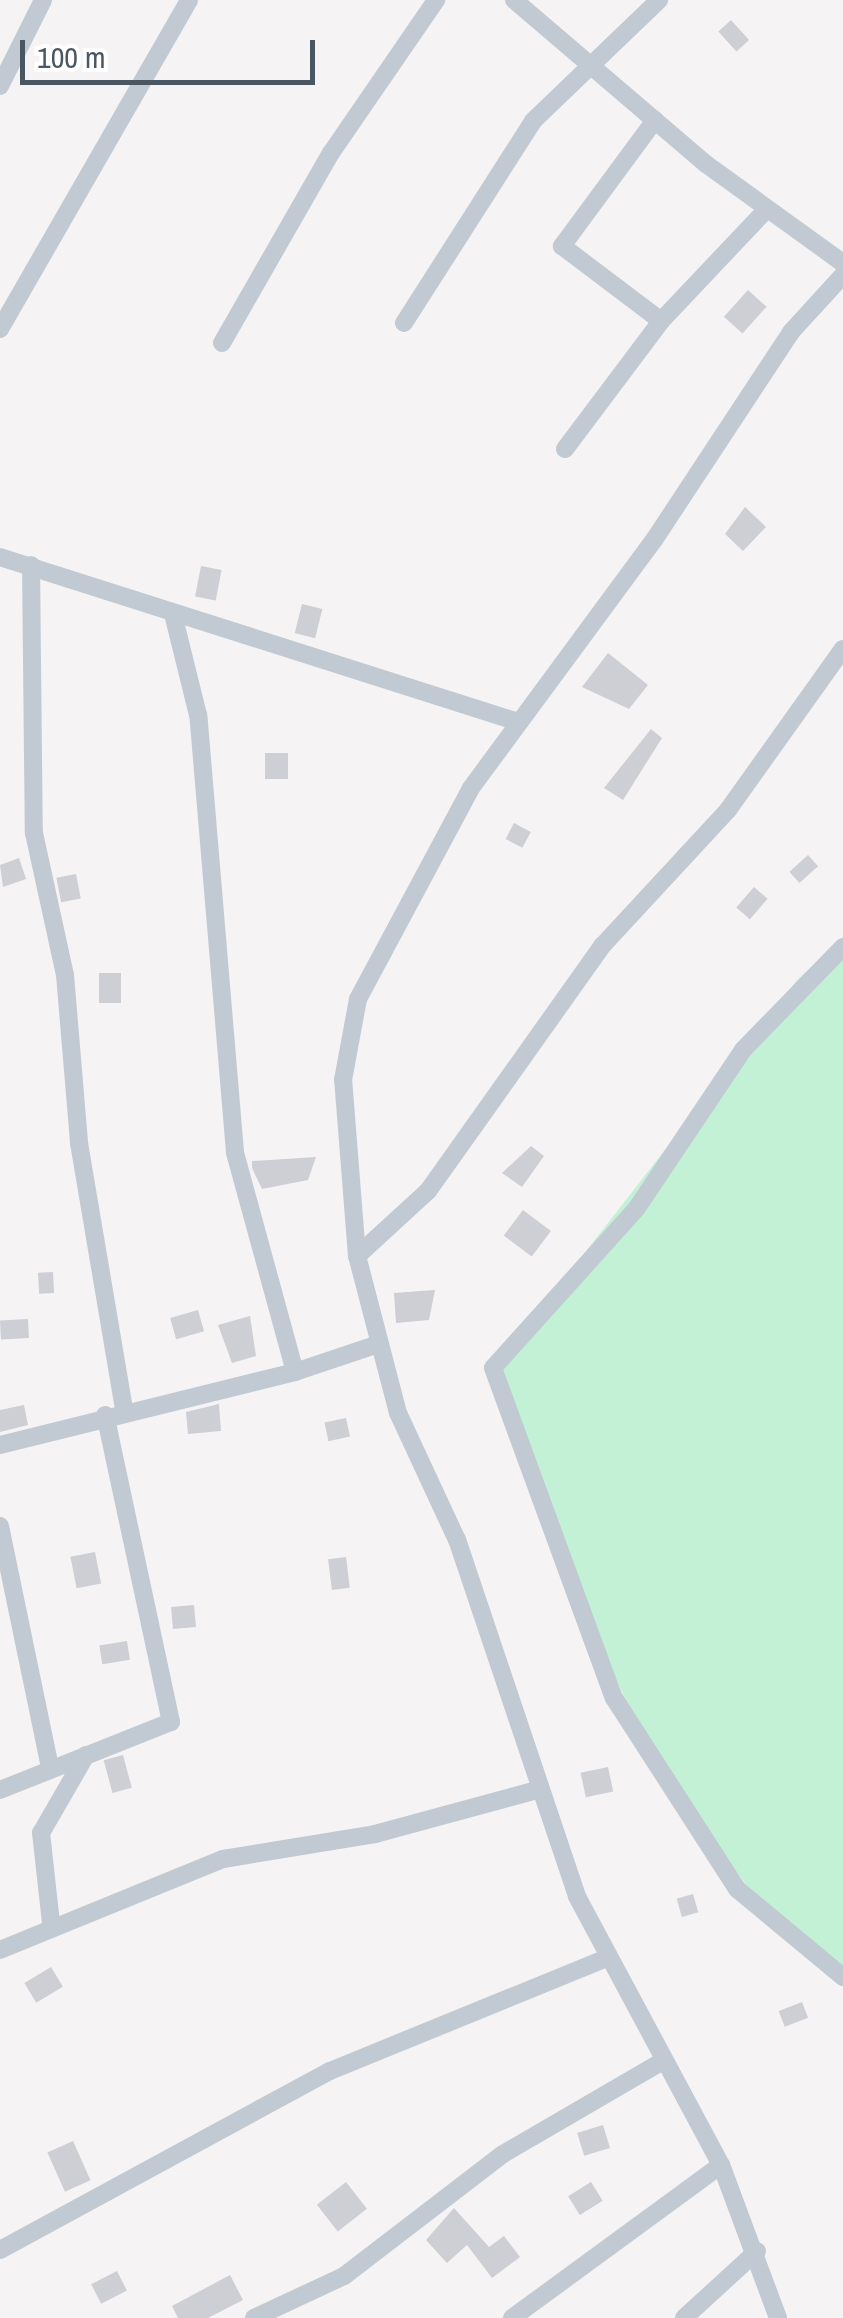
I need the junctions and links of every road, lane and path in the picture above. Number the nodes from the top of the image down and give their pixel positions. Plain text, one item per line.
1 (44, 0) edge
2 (189, 0) edge
3 (436, 0) edge
4 (514, 0) edge
5 (658, 0) edge
6 (593, 61) junction
7 (0, 86) edge
8 (655, 120) junction
9 (766, 210) junction
10 (843, 263) edge
11 (843, 275) edge
12 (661, 321) junction
13 (404, 322) dead end
14 (0, 329) edge
15 (222, 343) dead end
16 (565, 449) dead end
17 (0, 557) edge
18 (31, 564) junction
19 (174, 618) junction
20 (843, 649) edge
21 (515, 721) junction
22 (843, 947) edge
23 (357, 1256) junction
24 (378, 1344) junction
25 (296, 1372) junction
26 (124, 1408) junction
27 (105, 1415) junction
28 (0, 1445) edge
29 (0, 1526) edge
30 (86, 1755) junction
31 (50, 1767) junction
32 (0, 1790) edge
33 (537, 1790) junction
34 (51, 1923) junction
35 (0, 1950) edge
36 (607, 1958) junction
37 (843, 1977) edge
38 (661, 2062) junction
39 (721, 2165) junction
40 (0, 2250) edge
41 (757, 2251) junction
42 (254, 2318) edge
43 (512, 2318) edge
44 (684, 2318) edge
45 (778, 2318) edge

1 - 7 street
2 - 14 street
3 - 15 street
4 - 6 street
5 - 6 street
6 - 8 street
6 - 13 street
8 - 9 street
8 - 12 street
9 - 10 street
9 - 12 street
11 - 21 street
12 - 16 street
17 - 18 street
18 - 19 street
18 - 26 street
19 - 21 street
19 - 25 street
20 - 23 street
21 - 23 street
22 - 37 street
23 - 24 street
24 - 25 street
24 - 33 street
25 - 26 street
26 - 27 street
27 - 28 street
27 - 30 street
29 - 31 street
30 - 31 street
30 - 34 street
31 - 32 street
33 - 34 street
33 - 36 street
34 - 35 street
36 - 38 street
36 - 40 street
38 - 39 street
38 - 42 street
39 - 41 street
39 - 43 street
41 - 44 street
41 - 45 street

